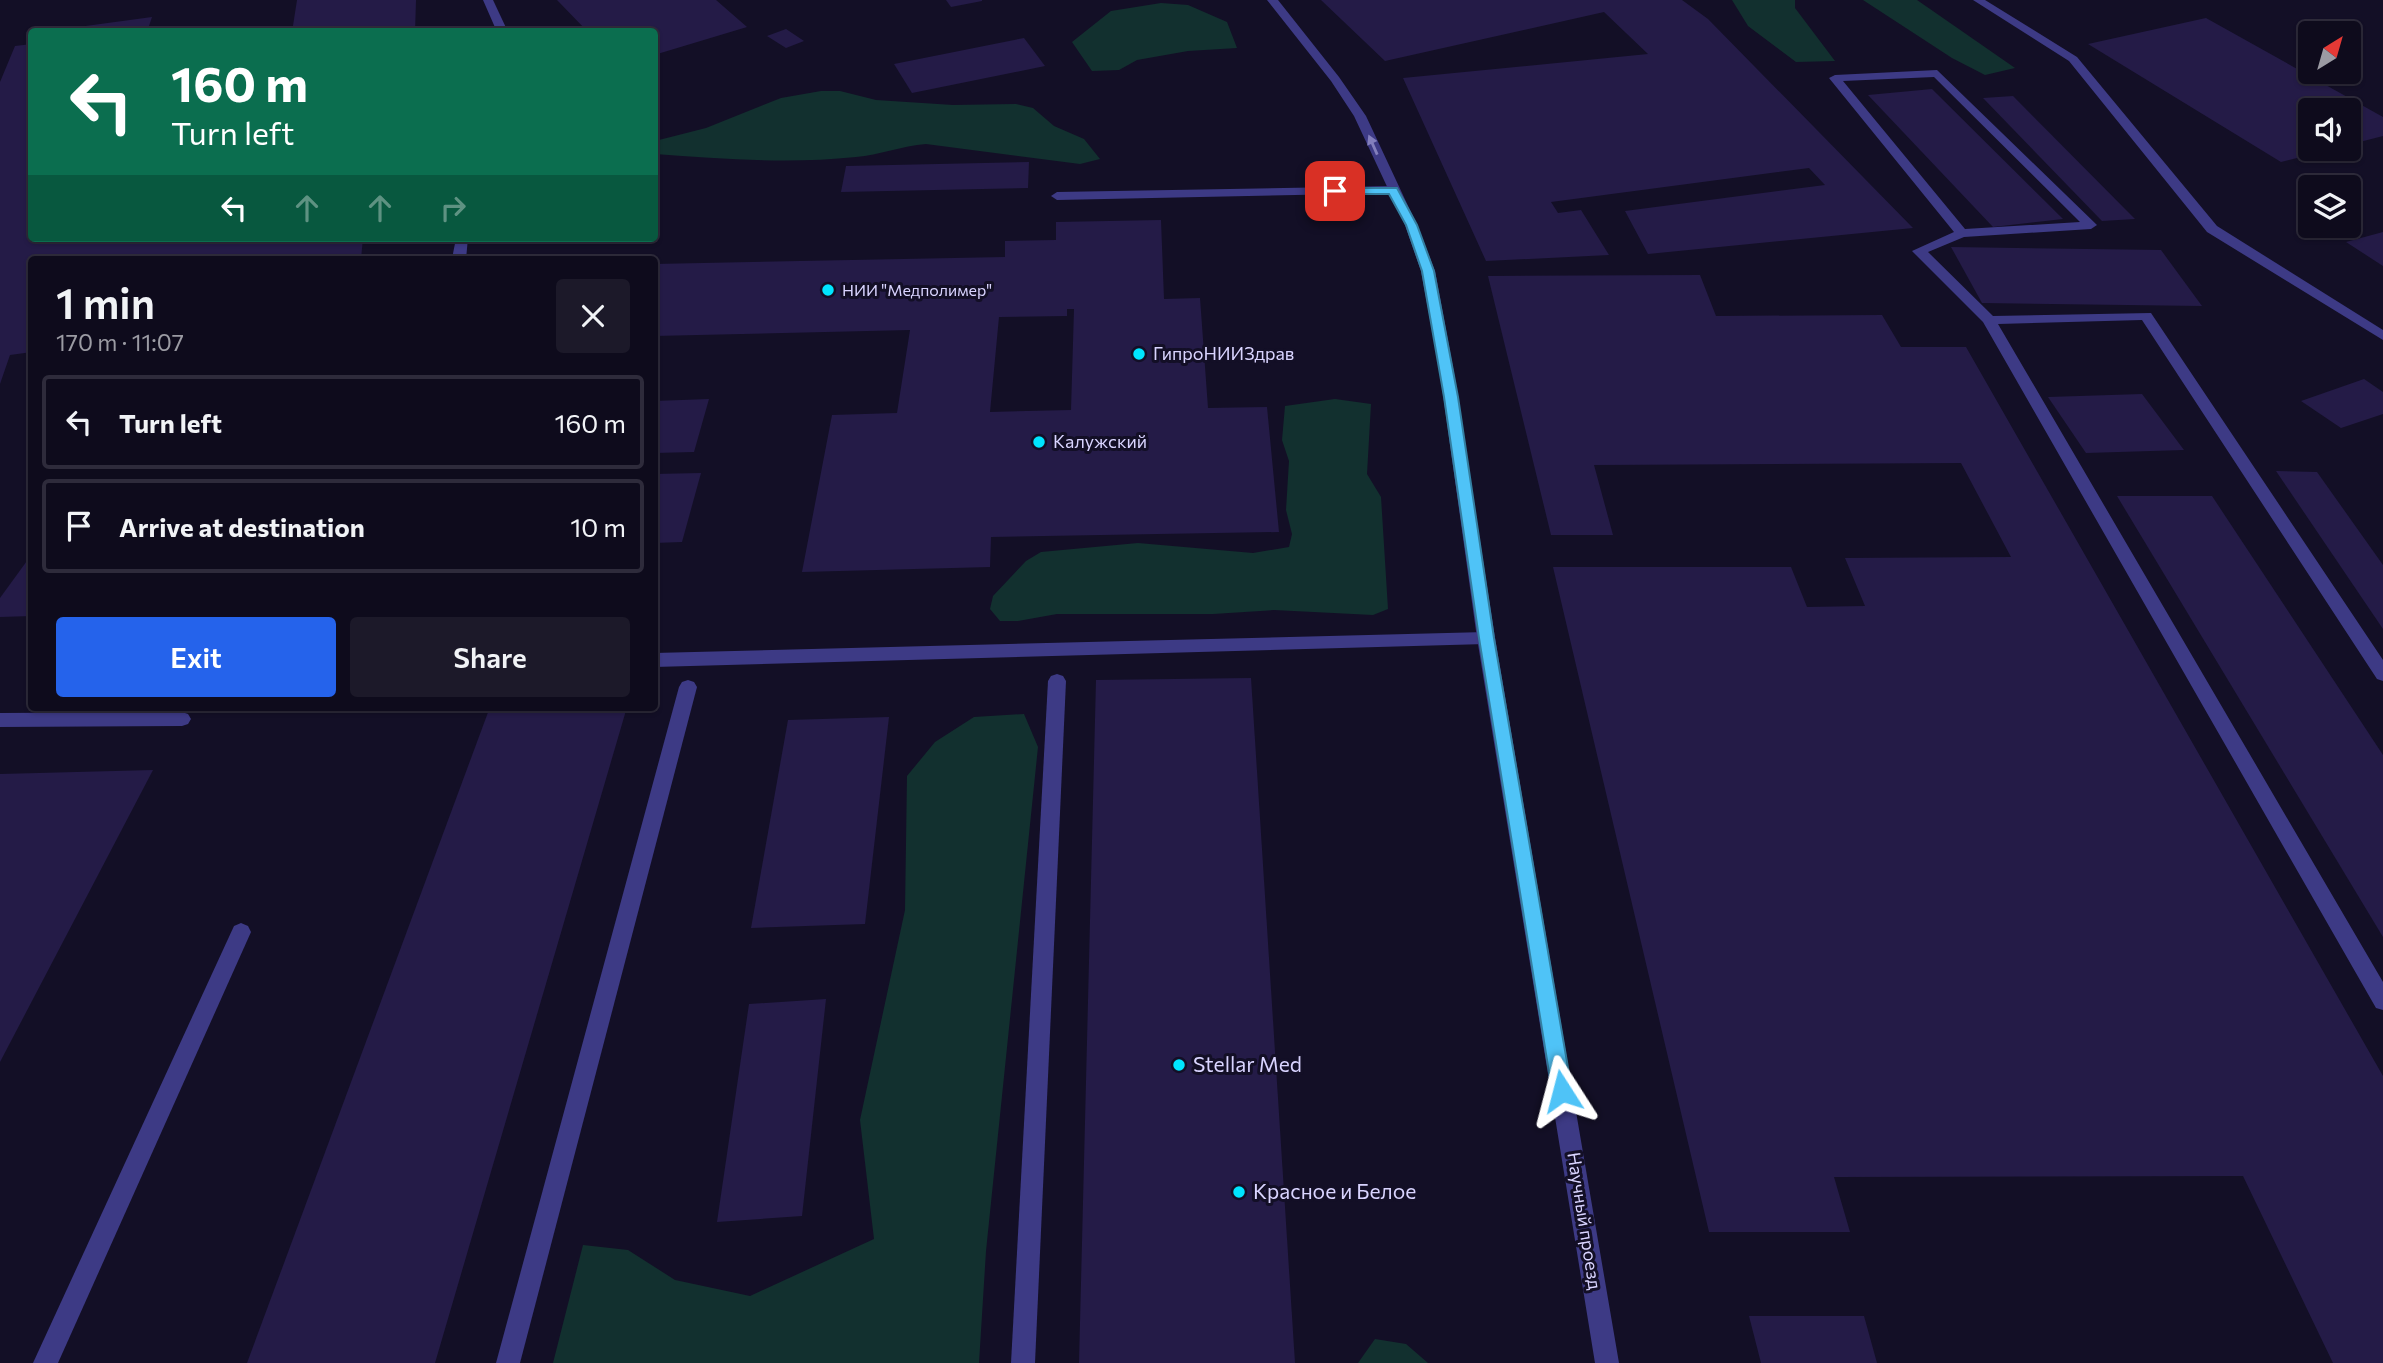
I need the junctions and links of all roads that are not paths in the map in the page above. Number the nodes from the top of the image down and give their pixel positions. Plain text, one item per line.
1 (488, 0) edge
2 (1272, 0) edge
3 (1978, 0) edge
4 (501, 28) edge
5 (1393, 190) junction
6 (1057, 195) dead end
7 (1962, 233) junction
8 (1989, 320) junction
9 (2383, 336) edge
10 (1486, 638) junction
11 (658, 660) edge
12 (2383, 674) edge
13 (1058, 681) dead end
14 (688, 687) dead end
15 (182, 719) dead end
16 (0, 720) edge
17 (241, 932) dead end
18 (2383, 1001) edge
19 (45, 1363) edge
20 (508, 1363) edge
21 (1023, 1363) edge
22 (1606, 1363) edge

1 - 4 street
5 -> 2 street, Научный проезд
3 - 9 street
5 - 6 street
5 - 10 street, Научный проезд
7 - 7 street
7 - 8 street
8 - 12 street
8 - 18 street
10 - 11 street
10 - 22 street, Научный проезд
13 - 21 street
14 - 20 street
15 - 16 street
17 - 19 street

